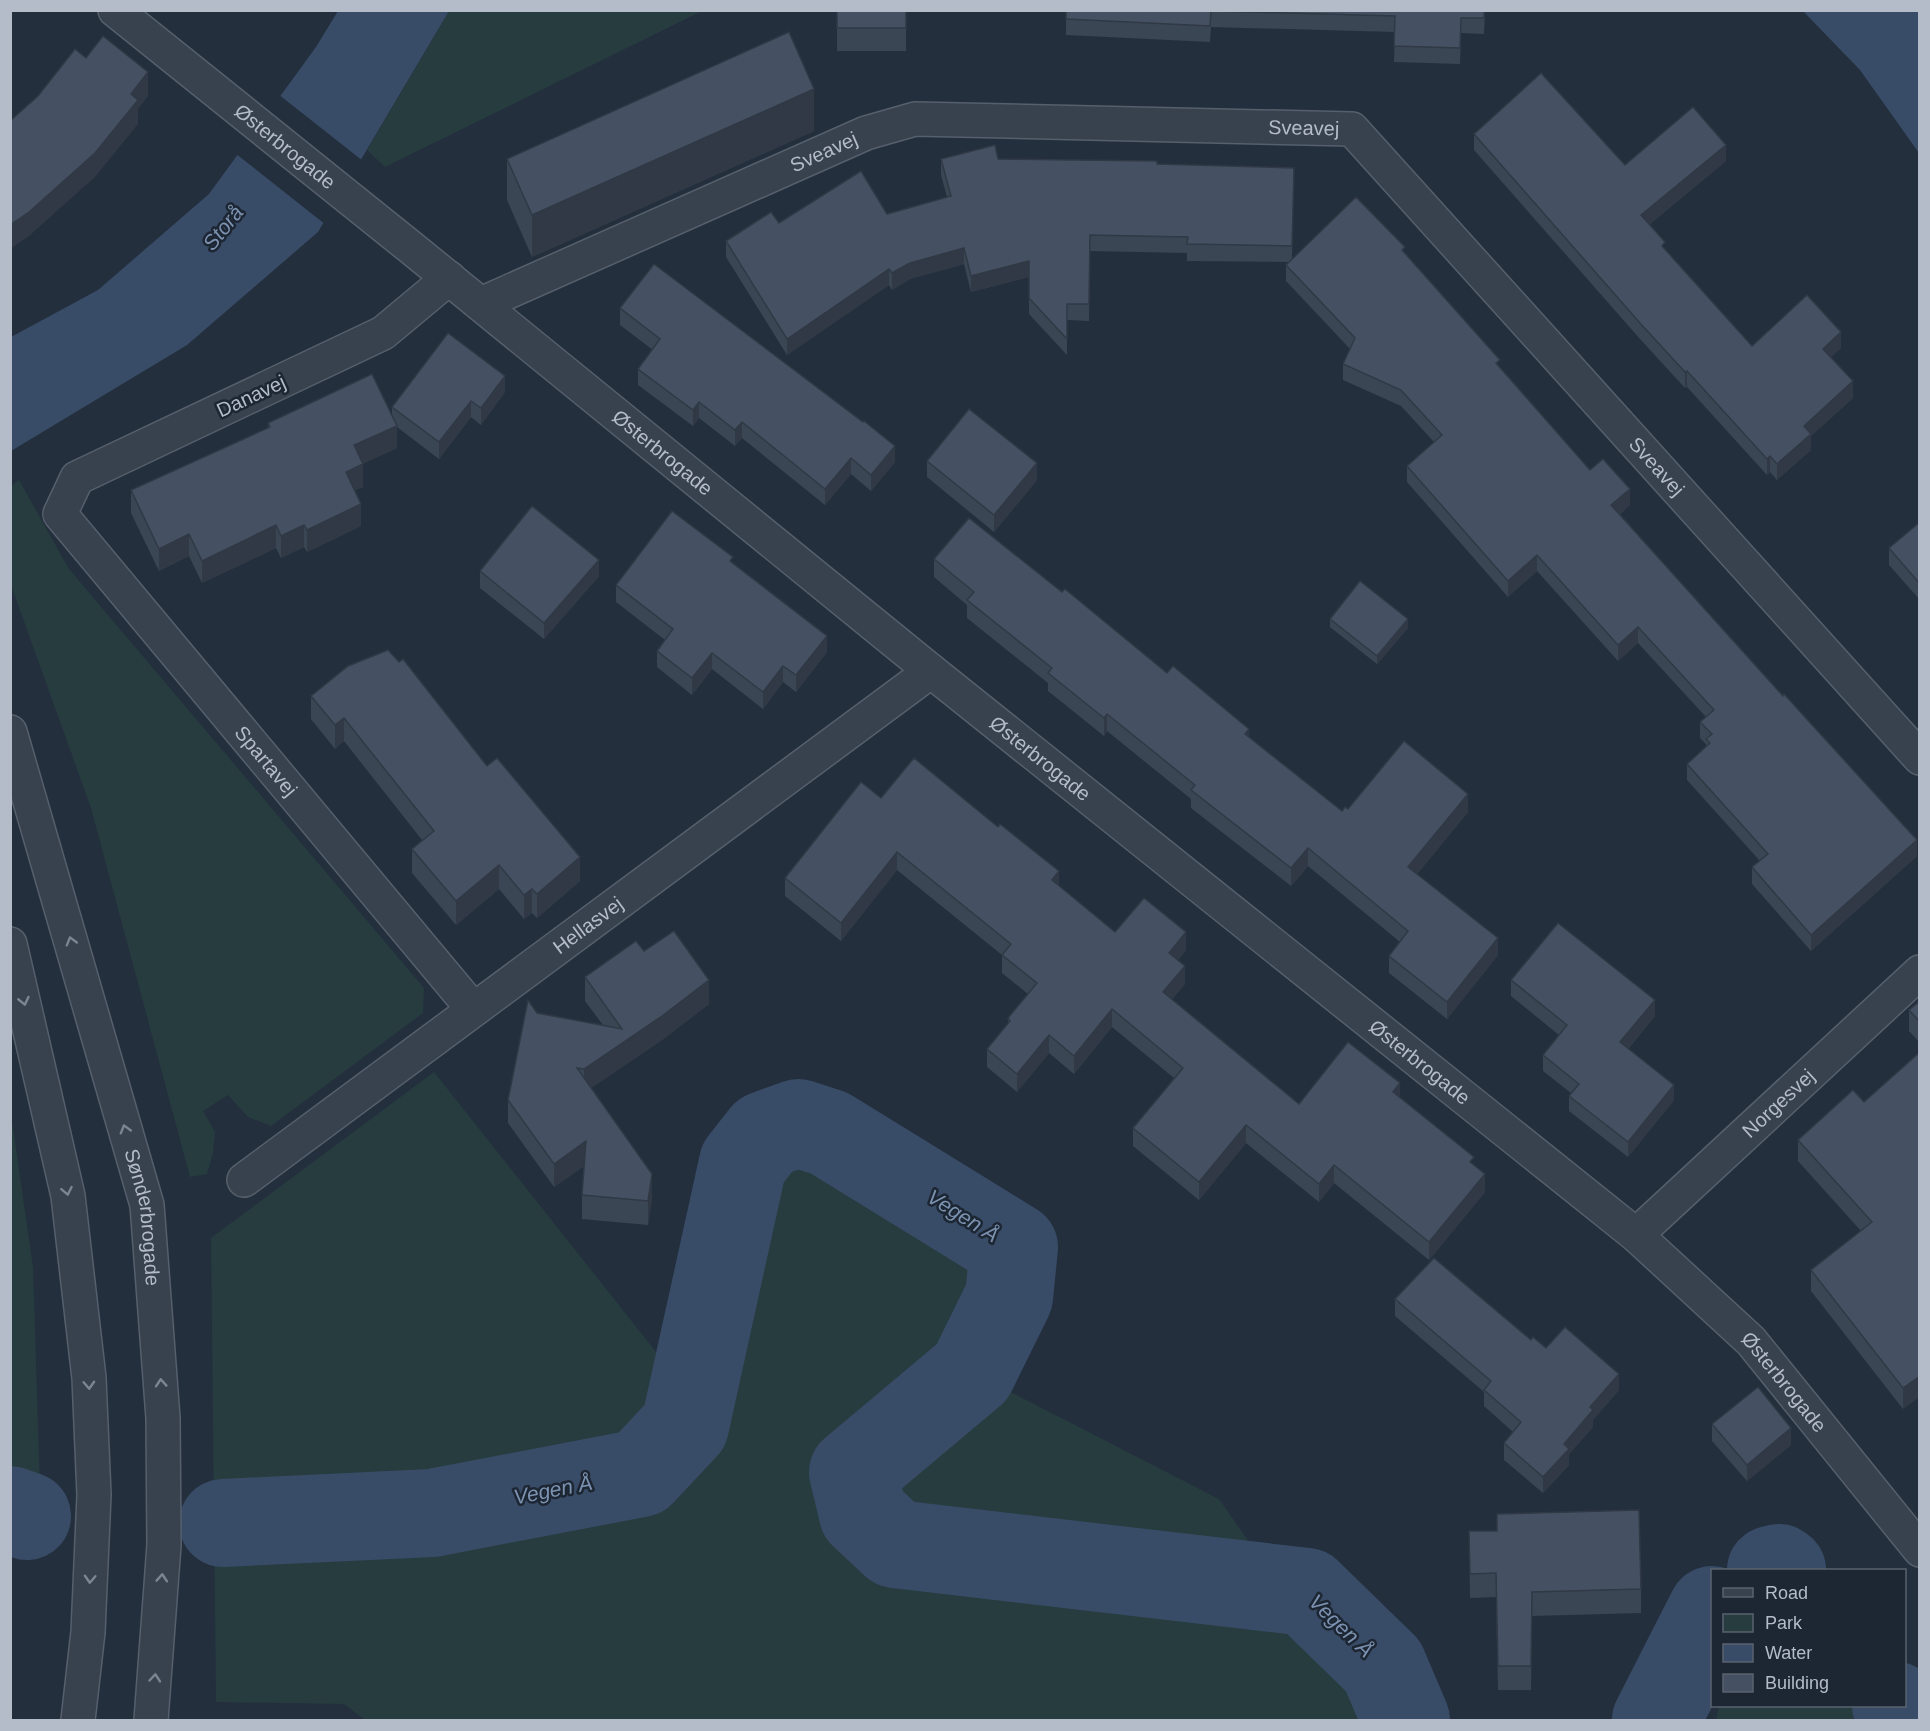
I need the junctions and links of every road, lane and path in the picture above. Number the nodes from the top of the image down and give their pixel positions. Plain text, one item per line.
1 (115, 10) edge
2 (449, 279) junction
3 (481, 304) junction
4 (60, 514) joint
5 (931, 671) junction
6 (10, 732) edge
7 (1920, 758) edge
8 (10, 944) edge
9 (1920, 972) edge
10 (473, 1009) junction
11 (244, 1180) dead end
12 (1636, 1235) junction
13 (1920, 1550) edge
14 (78, 1720) edge
15 (151, 1720) edge

1 - 2 street, Østerbrogade
2 - 3 street, Østerbrogade
2 - 4 street, Danavej
3 - 5 street, Østerbrogade
3 - 7 street, Sveavej
4 - 10 street, Spartavej
5 - 10 street, Hellasvej
5 - 12 street, Østerbrogade
15 -> 6 street, Sønderbrogade
8 -> 14 street
9 - 12 street, Norgesvej
10 - 11 street, Hellasvej
12 - 13 street, Østerbrogade

